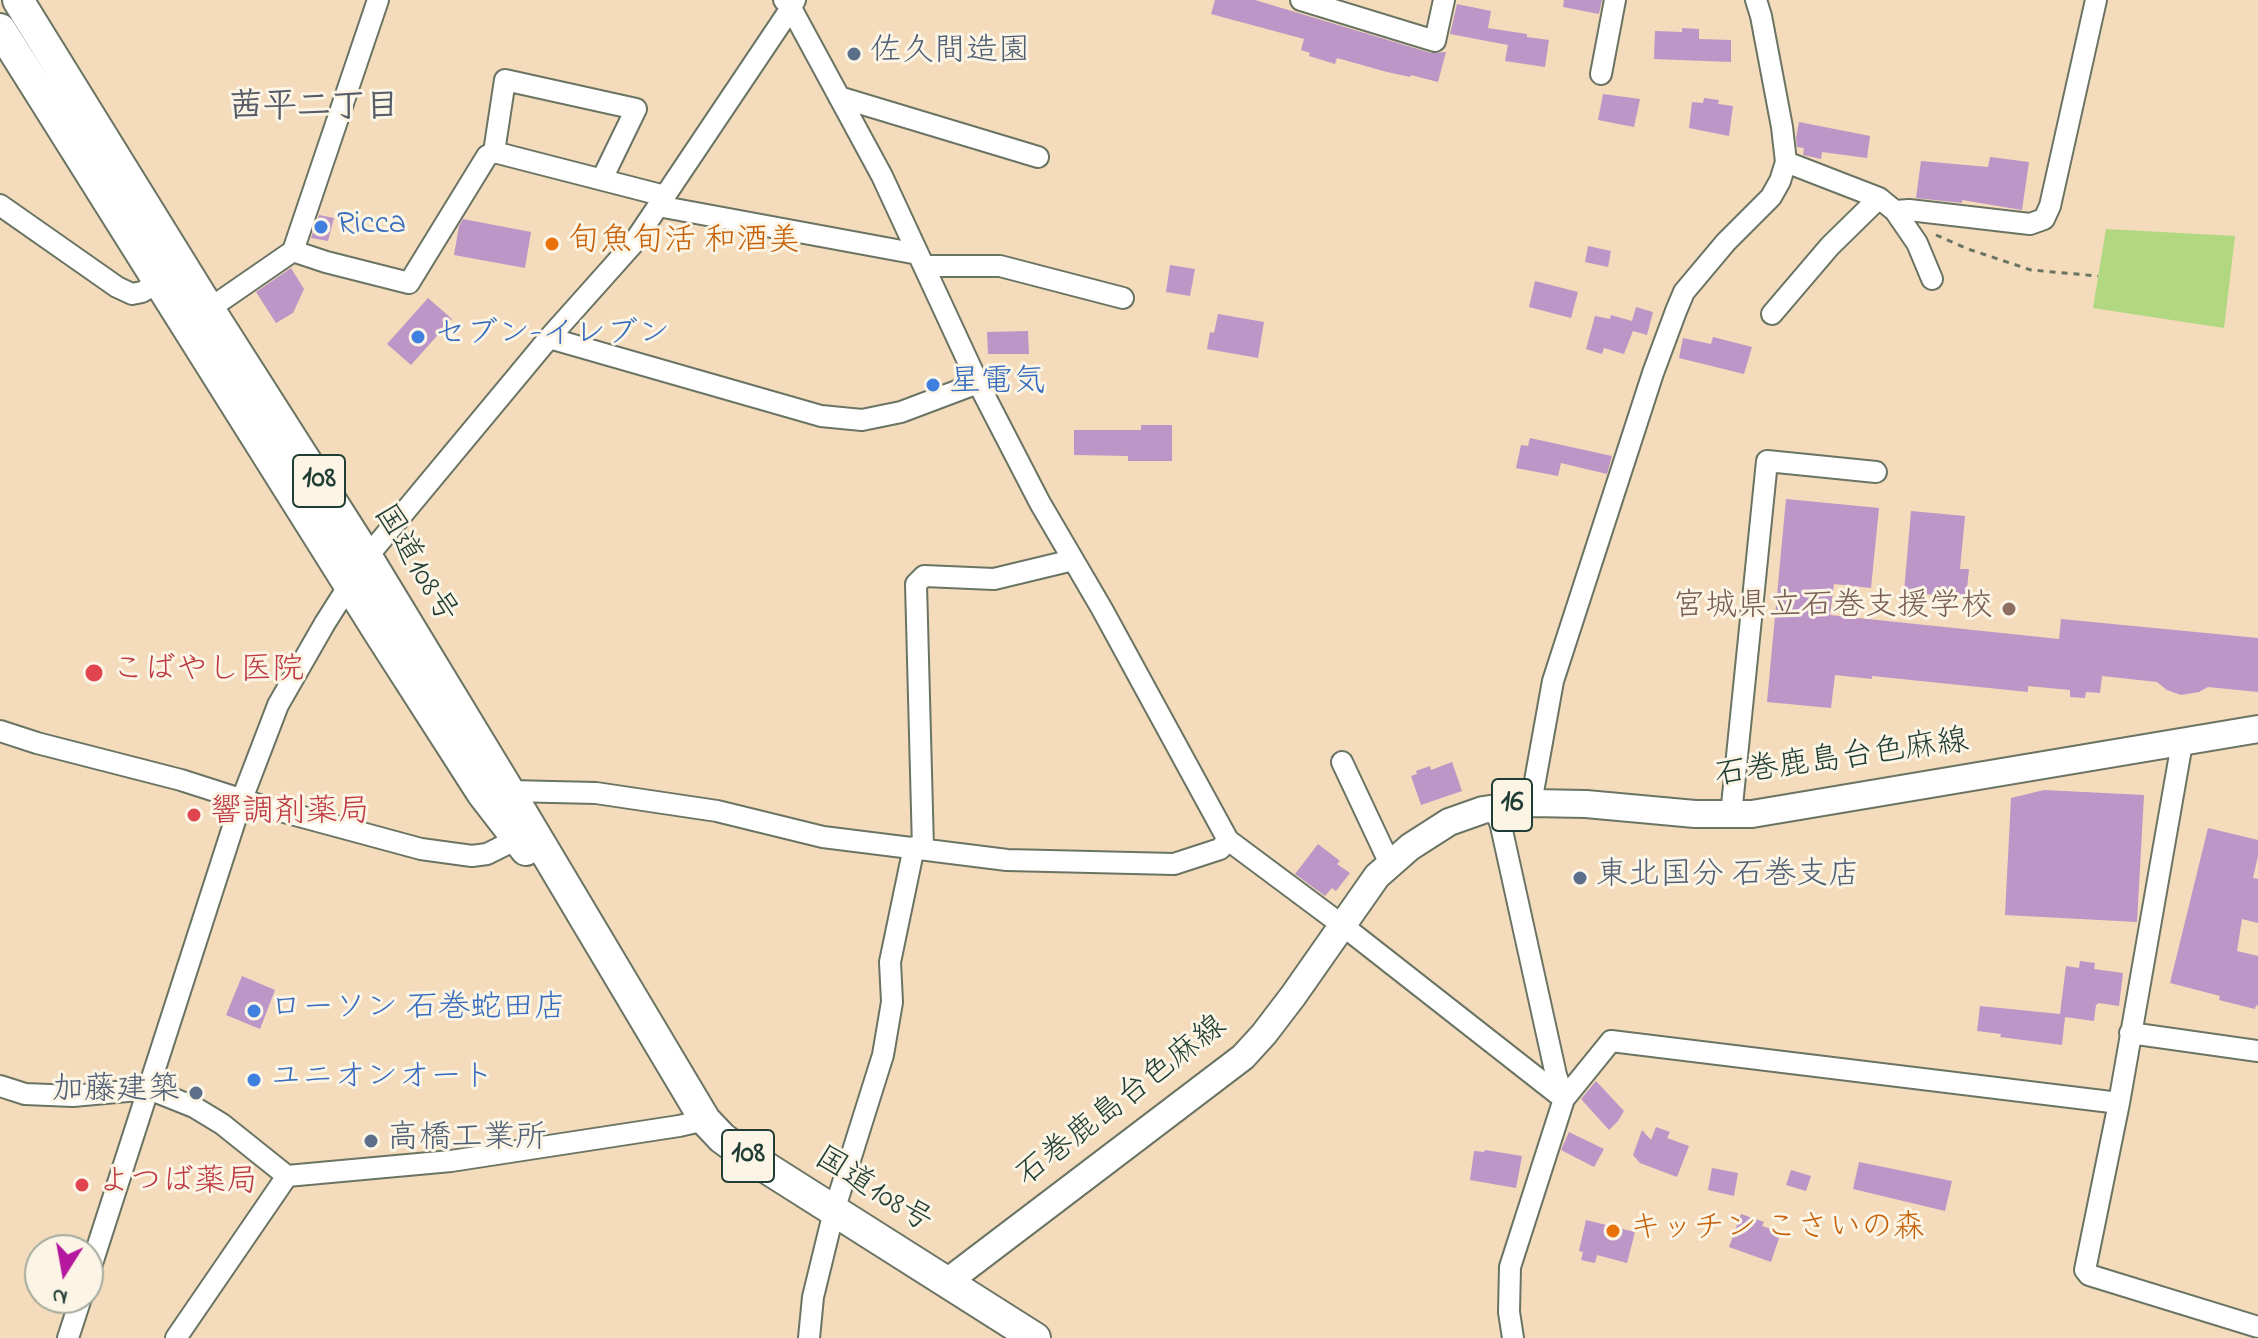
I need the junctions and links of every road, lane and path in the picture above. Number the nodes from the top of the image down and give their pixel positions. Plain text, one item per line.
1 (18, 0) edge
2 (378, 0) edge
3 (1301, 0) edge
4 (1444, 0) edge
5 (1615, 0) edge
6 (1756, 0) edge
7 (2096, 0) edge
8 (790, 3) edge
9 (0, 29) edge
10 (1601, 74) dead end
11 (839, 97) junction
12 (494, 152) junction
13 (1038, 157) dead end
14 (1786, 162) junction
15 (602, 179) junction
16 (662, 201) junction
17 (0, 205) edge
18 (1887, 205) junction
19 (1927, 231) dead end
20 (293, 251) junction
21 (921, 260) junction
22 (2098, 276) dead end
23 (1932, 279) dead end
24 (159, 282) junction
25 (1123, 298) dead end
26 (209, 309) junction
27 (1772, 314) dead end
28 (549, 338) junction
29 (978, 383) junction
30 (1876, 472) dead end
31 (367, 557) junction
32 (1073, 560) junction
33 (349, 585) junction
34 (2258, 729) edge
35 (0, 731) edge
36 (2182, 743) junction
37 (1342, 762) dead end
38 (509, 791) junction
39 (242, 799) junction
40 (1531, 803) junction
41 (1495, 808) junction
42 (1731, 815) junction
43 (517, 839) junction
44 (1228, 840) junction
45 (918, 848) junction
46 (1390, 864) junction
47 (1342, 925) junction
48 (614, 967) junction
49 (2130, 1033) junction
50 (2258, 1051) edge
51 (0, 1086) edge
52 (149, 1089) junction
53 (1564, 1099) junction
54 (2119, 1103) junction
55 (705, 1120) junction
56 (287, 1176) junction
57 (834, 1211) junction
58 (102, 1234) edge
59 (947, 1282) junction
60 (76, 1314) edge
61 (2258, 1327) edge
62 (68, 1338) edge
63 (176, 1338) edge
64 (809, 1338) edge
65 (1035, 1338) edge
66 (1513, 1338) edge

1 - 26 highway, 国道108号 / 108
2 - 20 street
3 - 4 street
5 - 10 street
6 - 14 street
7 - 18 street
8 - 11 street
8 - 16 street
9 - 24 highway, 国道108号 / 108
11 - 13 street
11 - 21 street
12 - 15 street
12 - 15 street
12 - 20 street
14 - 18 street
14 - 40 street
15 - 16 street
16 - 21 street
16 - 28 street
17 - 24 street
18 - 23 street
18 - 27 street
19 - 22 path
20 - 26 street
21 - 25 street
21 - 29 street
24 - 33 highway, 国道108号 / 108
26 - 31 highway, 国道108号 / 108
28 - 29 street
28 - 31 street
29 - 32 street
30 - 42 street
31 - 33 street
31 - 38 highway, 国道108号 / 108
32 - 44 street
32 - 45 street
33 - 39 street
33 - 43 highway, 国道108号 / 108
34 - 36 main road, 石巻鹿島台色麻線 / 16
35 - 39 street
36 - 42 main road, 石巻鹿島台色麻線 / 16
36 - 49 street
37 - 46 street
38 - 45 street
38 - 48 highway, 国道108号 / 108
39 - 43 street
39 - 52 street
40 - 41 main road, 石巻鹿島台色麻線 / 16
40 - 42 main road, 石巻鹿島台色麻線 / 16
41 - 46 main road, 石巻鹿島台色麻線 / 16
41 - 53 street
43 - 48 highway, 国道108号 / 108
44 - 45 street
44 - 47 street
45 - 57 street
46 - 47 main road, 石巻鹿島台色麻線 / 16
47 - 53 street
47 - 59 main road, 石巻鹿島台色麻線 / 16
48 - 55 highway, 国道108号 / 108
49 - 50 street
49 - 54 street
51 - 52 street
52 - 56 street
52 - 58 street
53 - 54 street
53 - 66 street
54 - 61 street
55 - 56 street
55 - 57 highway, 国道108号 / 108
56 - 63 street
57 - 59 highway, 国道108号 / 108
57 - 64 street
59 - 65 highway, 国道108号 / 108
60 - 62 street

